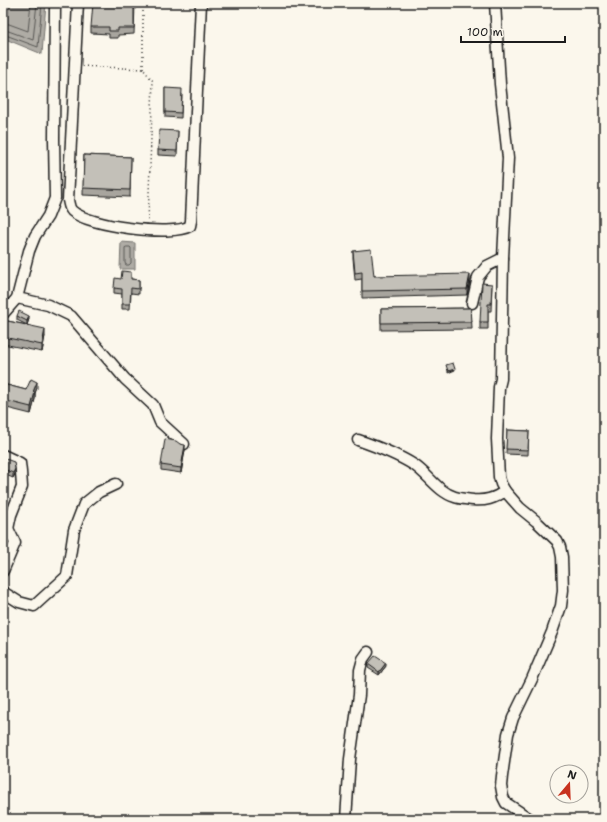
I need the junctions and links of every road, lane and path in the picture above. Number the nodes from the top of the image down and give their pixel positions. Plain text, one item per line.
1 (55, 3) edge
2 (78, 3) edge
3 (143, 3) edge
4 (201, 3) edge
5 (495, 3) edge
6 (75, 66) junction
7 (142, 68) junction
8 (147, 229) junction
9 (503, 258) junction
10 (17, 298) junction
11 (472, 303) dead end
12 (3, 314) edge
13 (358, 440) dead end
14 (184, 444) edge
15 (3, 455) edge
16 (116, 484) dead end
17 (505, 492) junction
18 (3, 518) edge
19 (8, 529) junction
20 (3, 571) edge
21 (3, 592) edge
22 (368, 652) dead end
23 (346, 819) edge
24 (530, 819) edge

1 - 10 street
2 - 6 street
3 - 7 path
4 - 8 street
5 - 9 street
6 - 7 path
6 - 8 street
7 - 8 path
9 - 11 street
9 - 17 street
10 - 12 street
10 - 14 street
13 - 17 street
15 - 19 street
16 - 21 street
17 - 24 street
18 - 19 street
19 - 20 street
22 - 23 street

